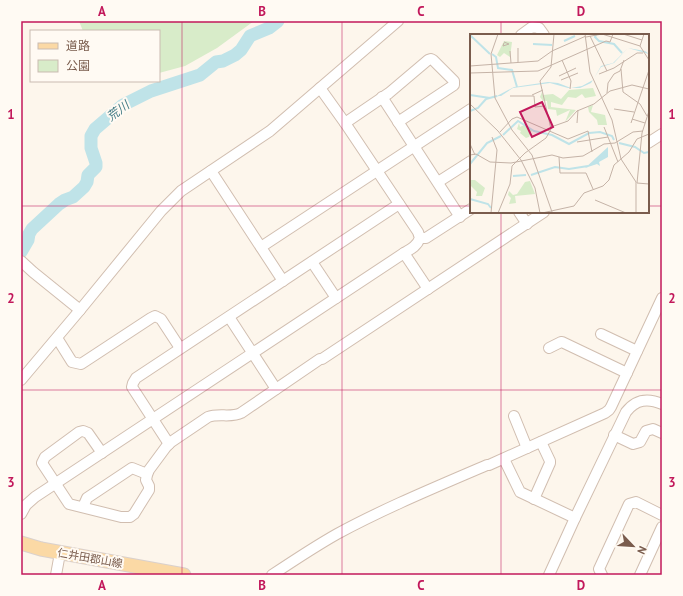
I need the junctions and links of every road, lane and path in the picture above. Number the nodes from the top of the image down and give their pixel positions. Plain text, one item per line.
1 (396, 22) edge
2 (522, 34) edge
3 (543, 34) edge
4 (320, 88) junction
5 (382, 97) junction
6 (470, 110) edge
7 (398, 122) junction
8 (345, 123) junction
9 (662, 134) edge
10 (649, 143) edge
11 (414, 146) junction
12 (470, 162) edge
13 (211, 171) junction
14 (377, 171) junction
15 (438, 182) junction
16 (399, 204) junction
17 (470, 211) edge
18 (519, 213) edge
19 (543, 213) edge
20 (460, 217) junction
21 (527, 224) junction
22 (420, 238) junction
23 (261, 247) junction
24 (404, 253) junction
25 (21, 261) edge
26 (312, 262) junction
27 (283, 281) junction
28 (428, 289) junction
29 (336, 298) junction
30 (662, 300) edge
31 (80, 310) junction
32 (229, 317) junction
33 (601, 334) dead end
34 (57, 338) junction
35 (180, 348) junction
36 (549, 348) dead end
37 (637, 351) junction
38 (252, 353) junction
39 (627, 373) junction
40 (21, 380) edge
41 (276, 390) junction
42 (662, 403) edge
43 (514, 416) dead end
44 (153, 419) junction
45 (662, 432) edge
46 (614, 436) junction
47 (542, 442) junction
48 (169, 444) junction
49 (527, 448) junction
50 (102, 453) junction
51 (504, 459) junction
52 (147, 474) junction
53 (56, 483) junction
54 (534, 499) junction
55 (83, 508) junction
56 (21, 514) edge
57 (662, 515) edge
58 (575, 518) junction
59 (662, 527) edge
60 (21, 543) edge
61 (60, 553) junction
62 (56, 575) edge
63 (184, 575) edge
64 (272, 575) edge
65 (549, 575) edge
66 (602, 575) edge
67 (640, 575) edge

1 - 4 street
2 - 3 street
4 - 8 street
4 - 13 street
5 - 7 street
5 - 7 street
5 - 8 street
6 - 11 street
7 - 11 street
8 - 14 street
9 - 10 street
11 - 14 street
11 - 15 street
12 - 15 street
13 - 23 street
13 - 31 street
14 - 16 street
14 - 23 street
15 - 20 street
16 - 22 street
16 - 26 street
17 - 20 street
18 - 21 street
19 - 21 street
20 - 22 street
21 - 28 street
22 - 24 street
23 - 27 street
24 - 28 street
24 - 29 street
25 - 31 street
26 - 27 street
26 - 29 street
27 - 32 street
28 - 41 street
29 - 38 street
30 - 37 street
31 - 34 street
32 - 35 street
32 - 38 street
33 - 37 street
34 - 35 street
34 - 40 street
35 - 44 street
36 - 39 street
37 - 39 street
38 - 41 street
38 - 44 street
39 - 47 street
41 - 48 street
42 - 46 street
43 - 49 street
44 - 48 street
44 - 50 street
45 - 46 street
46 - 58 street
47 - 49 street
47 - 54 street
48 - 52 street
49 - 51 street
50 - 53 street
50 - 53 street
51 - 54 street
51 - 64 street
52 - 55 street
52 - 55 street
53 - 55 street
53 - 56 street
54 - 58 street
57 - 66 street
58 - 65 street
59 - 67 street
60 - 61 main road, 仁井田郡山線
61 - 62 street
61 - 63 main road, 仁井田郡山線

